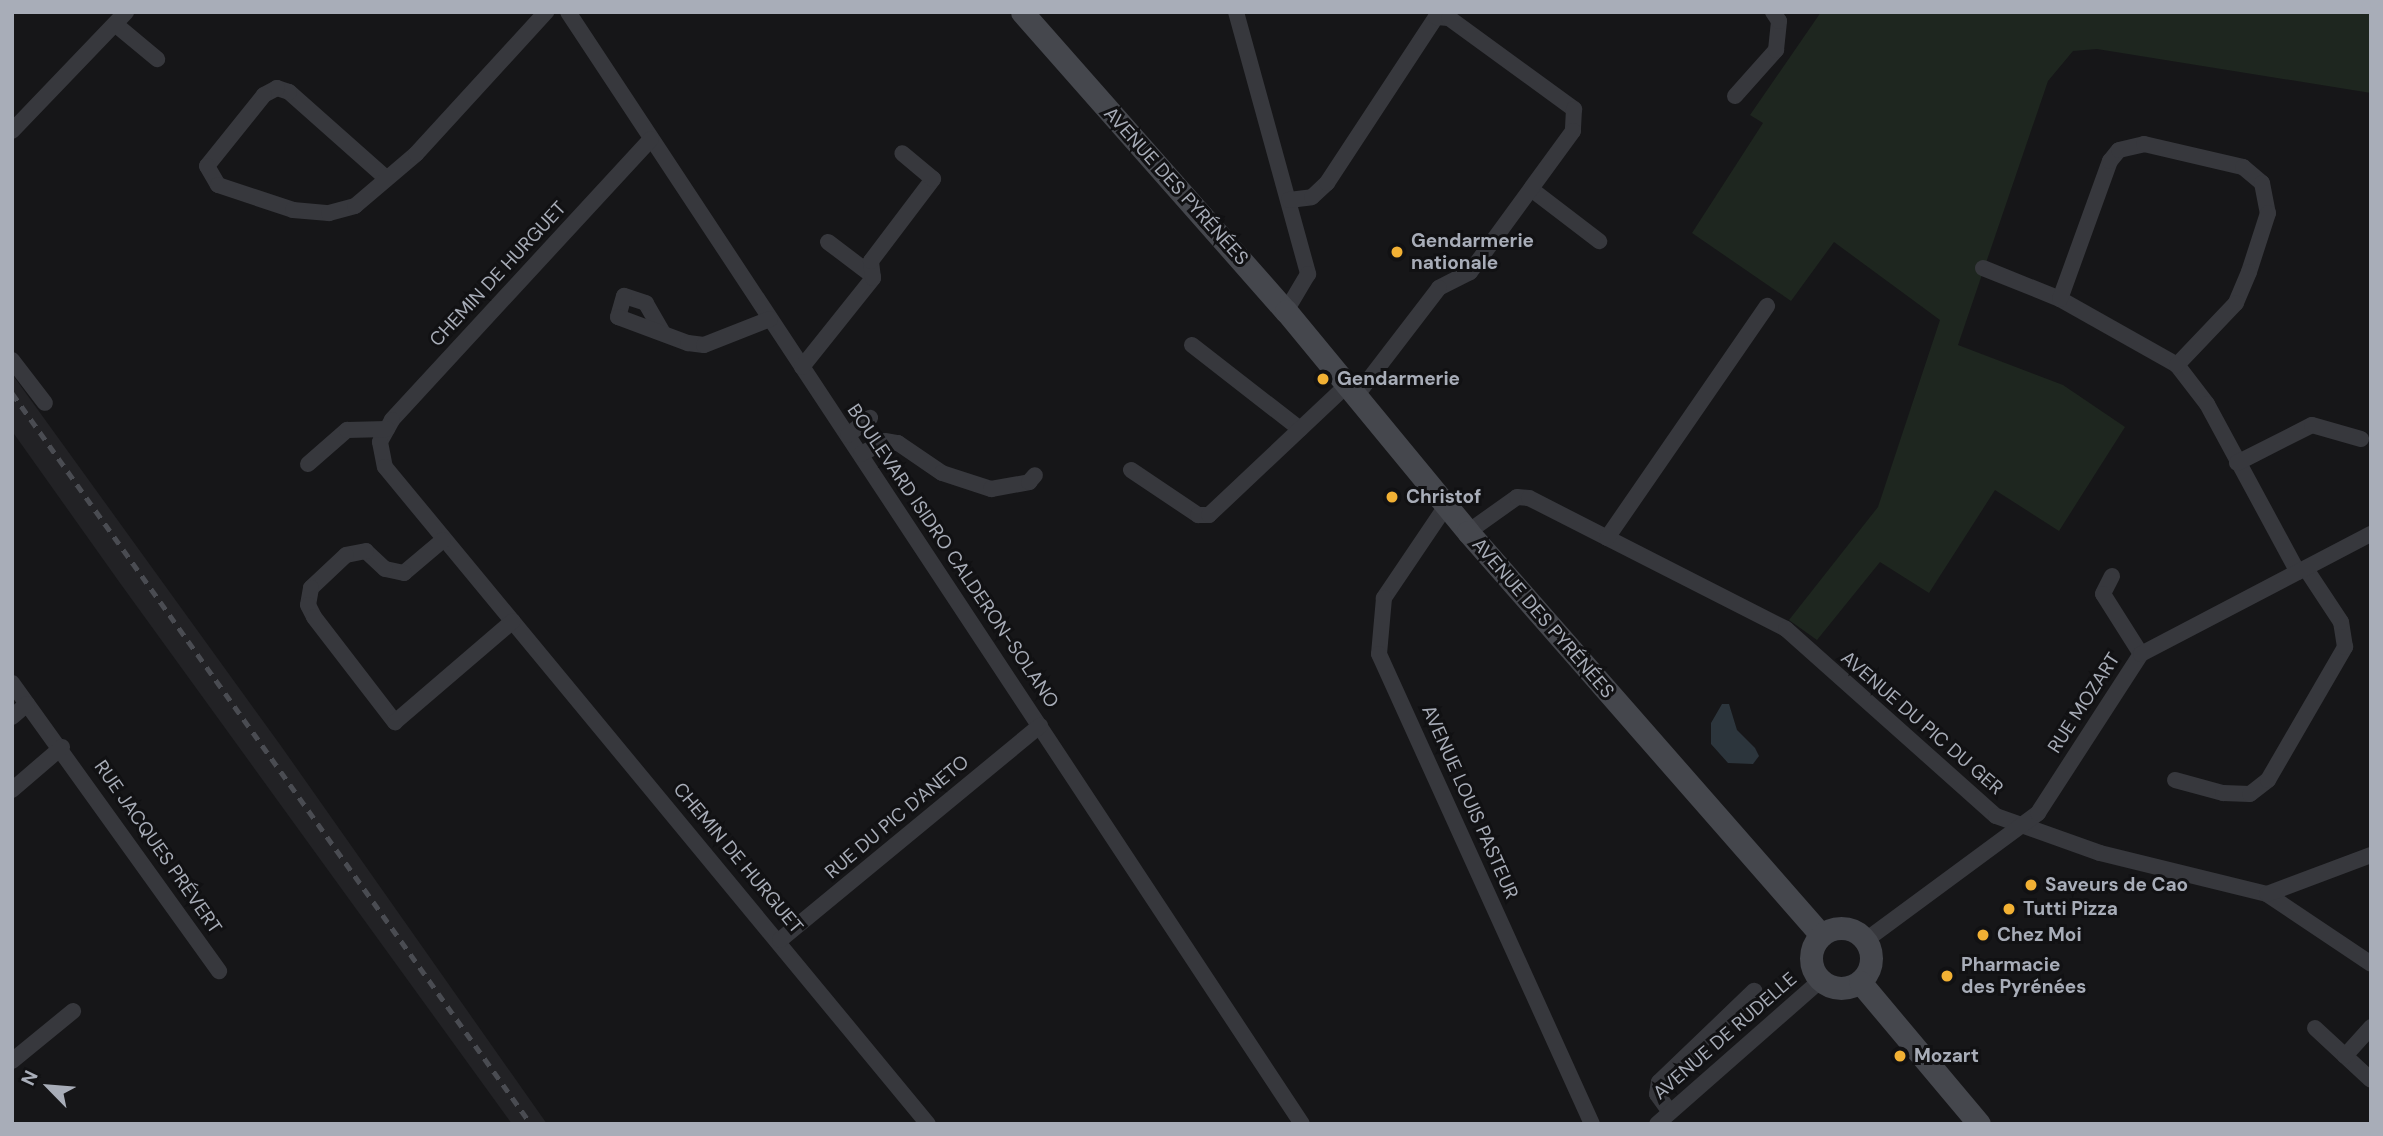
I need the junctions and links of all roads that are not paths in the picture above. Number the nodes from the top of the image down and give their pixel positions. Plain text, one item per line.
1 (546, 12) edge
2 (568, 12) edge
3 (1022, 12) edge
4 (1236, 12) edge
5 (1773, 12) edge
6 (121, 18) edge
7 (157, 59) dead end
8 (1735, 96) dead end
9 (12, 131) edge
10 (651, 139) junction
11 (902, 153) dead end
12 (386, 178) junction
13 (1531, 189) junction
14 (1289, 201) junction
15 (1599, 241) dead end
16 (828, 242) dead end
17 (1983, 268) dead end
18 (873, 276) junction
19 (2060, 299) junction
20 (1767, 306) dead end
21 (1286, 311) junction
22 (770, 319) junction
23 (663, 333) dead end
24 (1192, 345) dead end
25 (12, 360) edge
26 (2177, 365) junction
27 (803, 367) junction
28 (1352, 389) junction
29 (45, 403) dead end
30 (870, 418) dead end
31 (1300, 429) junction
32 (384, 435) junction
33 (848, 435) junction
34 (2361, 439) dead end
35 (861, 454) junction
36 (2237, 463) junction
37 (308, 464) dead end
38 (1131, 470) dead end
39 (1035, 475) dead end
40 (1448, 503) junction
41 (1468, 532) junction
42 (2371, 534) edge
43 (1607, 538) junction
44 (443, 540) junction
45 (2302, 571) junction
46 (2112, 576) dead end
47 (513, 621) junction
48 (2141, 653) junction
49 (12, 683) edge
50 (27, 704) junction
51 (12, 718) edge
52 (1041, 726) junction
53 (62, 747) junction
54 (2175, 780) dead end
55 (12, 790) edge
56 (2019, 827) junction
57 (2371, 855) edge
58 (2267, 894) junction
59 (1821, 935) junction
60 (780, 940) junction
61 (1866, 940) junction
62 (2371, 964) edge
63 (219, 971) dead end
64 (1820, 981) junction
65 (1860, 982) junction
66 (1754, 991) dead end
67 (73, 1011) dead end
68 (2371, 1027) edge
69 (2315, 1028) dead end
70 (2345, 1056) junction
71 (12, 1061) edge
72 (2371, 1080) edge
73 (1670, 1112) junction
74 (1591, 1123) edge
75 (928, 1124) edge
76 (1302, 1124) edge
77 (1657, 1124) edge
78 (1979, 1124) edge

1 - 12 street
2 - 10 street, BOULEVARD ISIDRO CALDERON-SOLANO
3 - 21 main road, AVENUE DES PYRÉNÉES
4 - 14 street
5 - 8 street
6 - 7 street
6 - 9 street
10 - 22 street, BOULEVARD ISIDRO CALDERON-SOLANO
10 - 32 street, CHEMIN DE HURGUET
11 - 18 street
12 - 12 street
13 - 14 street
13 - 15 street
13 - 28 street
14 - 21 street
16 - 18 street
17 - 19 street
18 - 27 street
19 - 26 street
19 - 26 street
20 - 43 street
21 - 28 main road, AVENUE DES PYRÉNÉES
22 - 23 street
22 - 27 street, BOULEVARD ISIDRO CALDERON-SOLANO
24 - 31 street
25 - 29 street
26 - 36 street
27 - 33 street, BOULEVARD ISIDRO CALDERON-SOLANO
28 - 31 street
28 - 40 main road, AVENUE DES PYRÉNÉES
30 - 33 street
31 - 38 street
32 - 37 street
32 - 44 street, CHEMIN DE HURGUET
33 - 35 street, BOULEVARD ISIDRO CALDERON-SOLANO
34 - 36 street
35 - 39 street
35 - 52 street, BOULEVARD ISIDRO CALDERON-SOLANO
36 - 45 street
40 - 41 main road, AVENUE DES PYRÉNÉES
40 - 74 street, AVENUE LOUIS PASTEUR
41 - 43 street, AVENUE DU PIC DU GER
41 - 59 main road, AVENUE DES PYRÉNÉES
42 - 45 street, RUE MOZART
43 - 56 street, AVENUE DU PIC DU GER
44 - 47 street, CHEMIN DE HURGUET
44 - 47 street
45 - 48 street, RUE MOZART
45 - 54 street
46 - 48 street
47 - 60 street, CHEMIN DE HURGUET
48 - 56 street, RUE MOZART
49 - 50 street, RUE JACQUES PRÉVERT
50 - 51 street
50 - 53 street, RUE JACQUES PRÉVERT
52 - 60 street, RUE DU PIC D'ANETO
52 - 76 street, BOULEVARD ISIDRO CALDERON-SOLANO
53 - 55 street
53 - 63 street, RUE JACQUES PRÉVERT
56 - 58 street, AVENUE DU PIC DU GER
56 - 61 street, RUE MOZART
57 - 58 street
58 - 62 street, AVENUE DU PIC DU GER
59 - 61 main road
59 - 64 main road
60 - 75 street, CHEMIN DE HURGUET
61 - 65 main road
64 - 65 main road
64 - 73 street, AVENUE DE RUDELLE
65 - 78 main road
66 - 73 street
67 - 71 street
68 - 70 street
69 - 70 street
70 - 72 street
73 - 77 street, AVENUE DE RUDELLE

